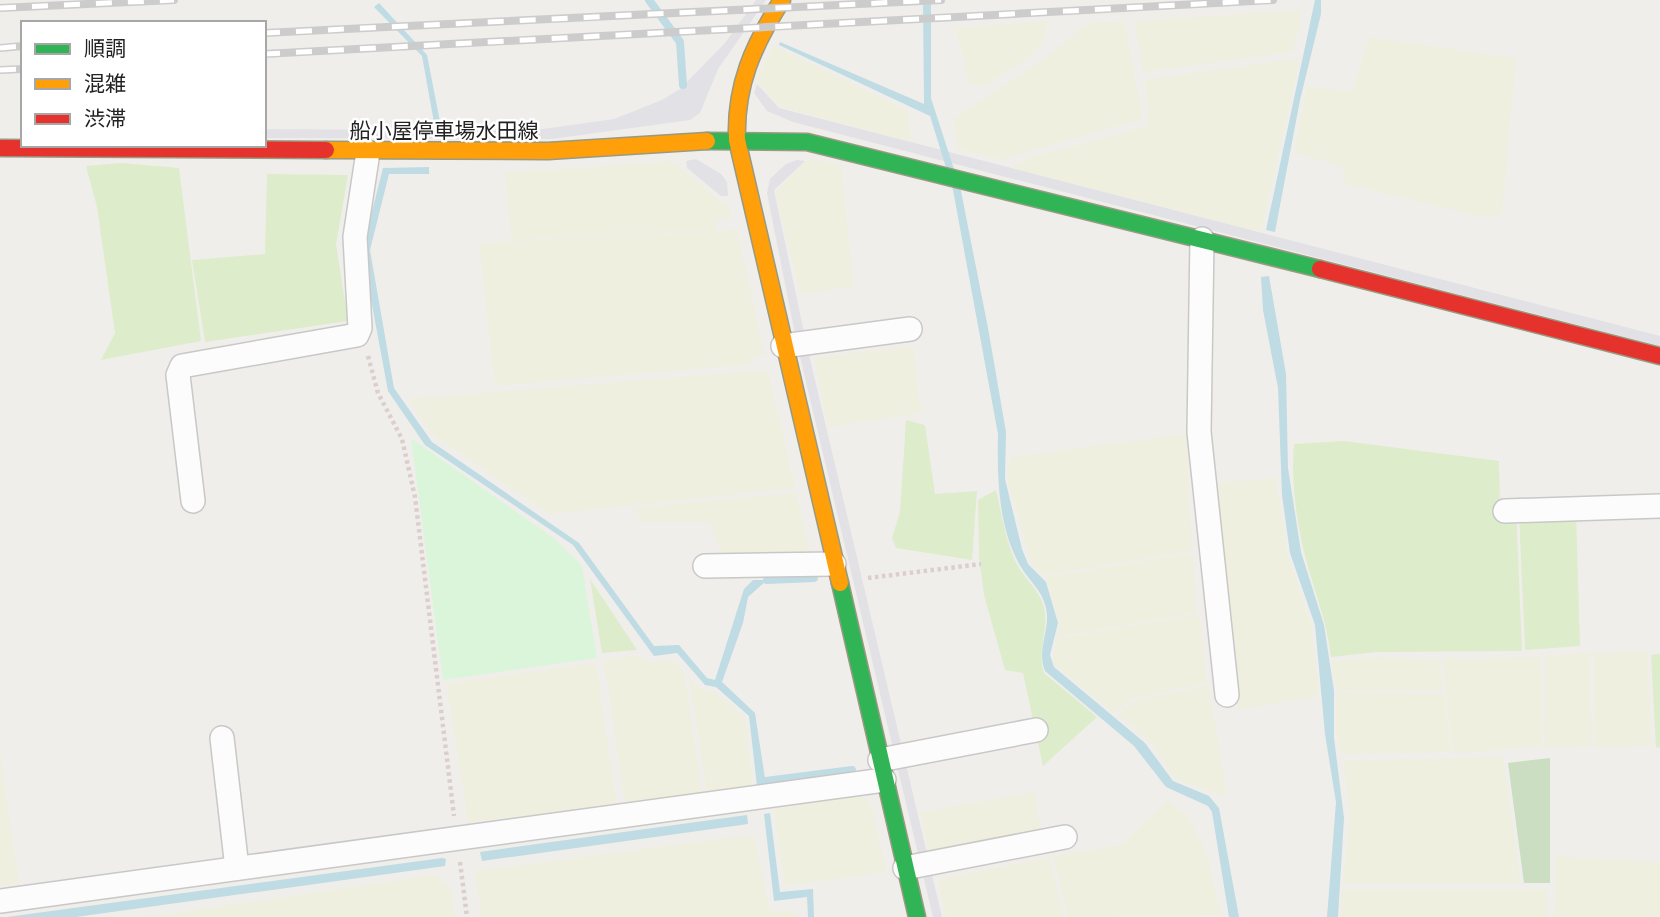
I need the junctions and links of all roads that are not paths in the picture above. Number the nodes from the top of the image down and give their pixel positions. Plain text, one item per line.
1 (782, 0) edge
2 (737, 140) junction
3 (0, 148) edge
4 (368, 152) junction
5 (1202, 239) junction
6 (910, 329) dead end
7 (783, 346) junction
8 (1660, 356) edge
9 (193, 501) dead end
10 (1660, 506) edge
11 (1504, 511) dead end
12 (705, 566) dead end
13 (836, 573) junction
14 (1227, 695) dead end
15 (1036, 730) dead end
16 (222, 738) dead end
17 (882, 770) junction
18 (1065, 837) dead end
19 (905, 868) junction
20 (237, 869) junction
21 (0, 901) edge
22 (917, 917) edge

1 - 2 street
2 - 4 street, 船小屋停車場水田線
2 - 5 street, 船小屋停車場水田線
2 - 7 street
3 - 4 street, 船小屋停車場水田線
4 - 9 street
5 - 8 street, 船小屋停車場水田線
5 - 14 street
6 - 7 street
7 - 13 street
10 - 11 street
12 - 13 street
13 - 17 street
15 - 17 street
16 - 20 street
17 - 19 street
17 - 20 street
18 - 19 street
19 - 22 street
20 - 21 street

